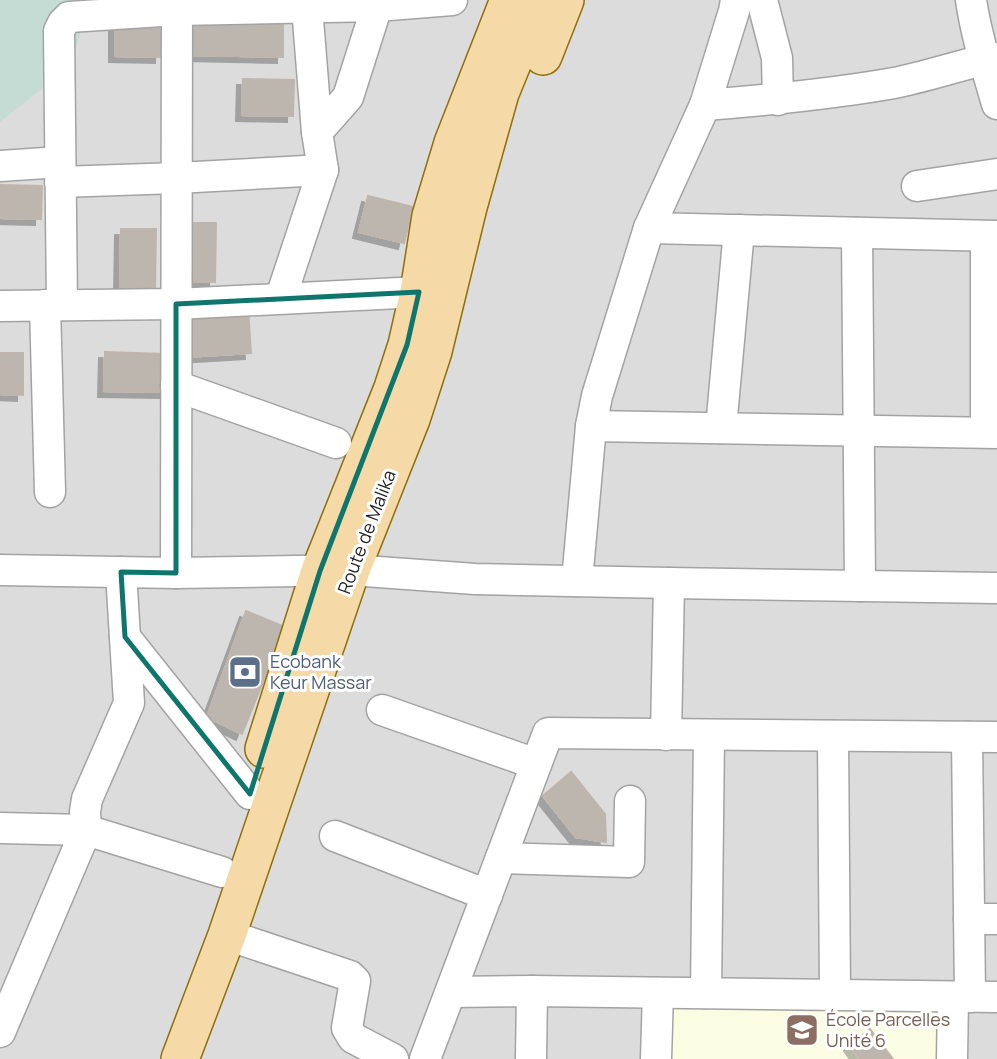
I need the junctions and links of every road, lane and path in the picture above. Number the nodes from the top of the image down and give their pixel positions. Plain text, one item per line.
1 (452, 0) edge
2 (484, 0) edge
3 (509, 0) edge
4 (538, 0) edge
5 (565, 0) edge
6 (736, 0) edge
7 (762, 0) edge
8 (971, 0) edge
9 (261, 4) edge
10 (177, 5) edge
11 (377, 6) junction
12 (307, 7) junction
13 (990, 59) edge
14 (488, 89) junction
15 (778, 100) junction
16 (997, 104) edge
17 (705, 106) junction
18 (317, 132) junction
19 (0, 166) edge
20 (323, 170) junction
21 (60, 172) junction
22 (997, 174) edge
23 (177, 178) junction
24 (916, 186) dead end
25 (468, 207) junction
26 (431, 216) junction
27 (649, 228) junction
28 (739, 230) junction
29 (857, 233) junction
30 (991, 236) edge
31 (419, 292) junction
32 (281, 297) junction
33 (176, 303) junction
34 (53, 305) junction
35 (0, 306) edge
36 (176, 386) junction
37 (590, 426) junction
38 (721, 428) junction
39 (859, 430) junction
40 (992, 433) edge
41 (336, 443) dead end
42 (50, 492) dead end
43 (0, 570) edge
44 (335, 570) junction
45 (121, 572) junction
46 (176, 573) junction
47 (578, 581) junction
48 (668, 583) junction
49 (860, 586) junction
50 (997, 588) edge
51 (125, 638) junction
52 (382, 710) dead end
53 (666, 734) junction
54 (709, 735) junction
55 (833, 736) junction
56 (967, 737) junction
57 (997, 737) edge
58 (536, 764) junction
59 (250, 794) junction
60 (630, 801) dead end
61 (0, 828) edge
62 (86, 830) junction
63 (335, 836) dead end
64 (501, 858) junction
65 (222, 873) junction
66 (487, 895) junction
67 (983, 919) edge
68 (227, 935) junction
69 (532, 991) junction
70 (451, 992) junction
71 (658, 993) junction
72 (706, 993) junction
73 (835, 994) junction
74 (973, 998) edge
75 (0, 1032) edge
76 (153, 1059) edge
77 (180, 1059) edge
78 (393, 1059) edge
79 (425, 1059) edge
80 (531, 1059) edge
81 (656, 1059) edge
82 (952, 1059) edge

1 - 11 street
2 - 26 main road
3 - 14 main road, Route de Malika
4 - 14 main road, Route de Malika
5 - 25 main road
6 - 17 street
7 - 15 street
8 - 13 street
9 - 10 street
9 - 12 street
10 - 21 street
10 - 23 street
11 - 12 street
11 - 18 street
12 - 18 street
13 - 15 street
13 - 16 street
14 - 25 main road, Route de Malika
14 - 26 main road, Route de Malika
15 - 17 street
17 - 27 street
18 - 20 street
19 - 21 street
20 - 23 street
20 - 32 street
21 - 23 street
21 - 34 street
22 - 24 street
23 - 33 street
25 - 44 main road, Route de Malika
26 - 31 main road, Route de Malika
27 - 28 street
27 - 37 street
28 - 29 street
28 - 38 street
29 - 30 street
29 - 39 street
30 - 40 street
31 - 32 street
31 - 44 main road, Route de Malika
32 - 33 street
33 - 34 street
33 - 36 street
34 - 35 street
34 - 42 street
36 - 41 street
36 - 46 street
37 - 38 street
37 - 47 street
38 - 39 street
39 - 40 street
39 - 49 street
43 - 45 street
44 - 46 street
44 - 47 street
44 - 59 main road, Route de Malika
44 - 68 main road, Route de Malika
45 - 46 street
45 - 51 street
47 - 48 street
48 - 49 street
48 - 53 street
49 - 50 street
51 - 59 street
51 - 62 street
52 - 58 street
53 - 54 street
53 - 58 street
54 - 55 street
54 - 72 street
55 - 56 street
55 - 73 street
56 - 57 street
56 - 67 street
58 - 64 street
59 - 65 main road, Route de Malika
60 - 64 street
61 - 62 street
62 - 65 street
62 - 75 street
63 - 66 street
64 - 66 street
65 - 76 main road, Route de Malika
66 - 70 street
67 - 74 street
68 - 77 main road, Route de Malika
68 - 78 street
69 - 70 street
69 - 71 street
69 - 80 street
70 - 79 street
71 - 72 street
71 - 81 street
72 - 73 street
73 - 74 street
74 - 82 street

